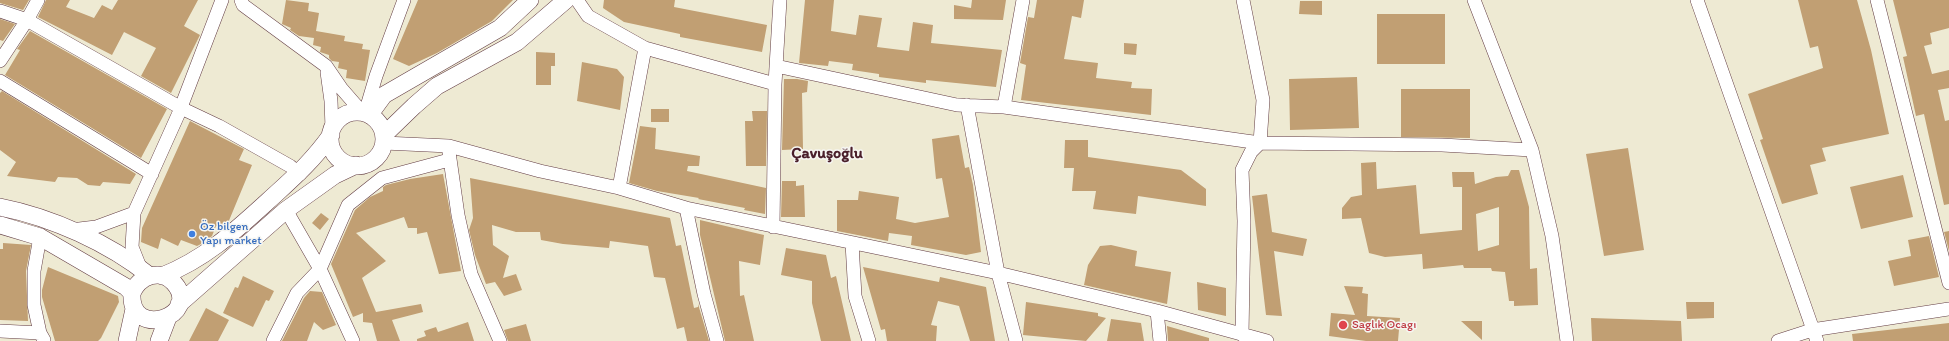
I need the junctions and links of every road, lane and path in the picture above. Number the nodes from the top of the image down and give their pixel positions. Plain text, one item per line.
1 (38, 0) edge
2 (224, 0) edge
3 (404, 0) edge
4 (530, 0) edge
5 (566, 0) edge
6 (577, 0) edge
7 (780, 0) edge
8 (1023, 0) edge
9 (1243, 0) edge
10 (1474, 0) edge
11 (1697, 0) edge
12 (1877, 0) edge
13 (242, 2) edge
14 (0, 11) edge
15 (27, 20) junction
16 (645, 48) junction
17 (0, 60) edge
18 (326, 66) junction
19 (776, 66) junction
20 (0, 82) edge
21 (775, 84) junction
22 (967, 105) junction
23 (1004, 107) junction
24 (181, 108) junction
25 (365, 113) junction
26 (331, 132) junction
27 (384, 139) junction
28 (1260, 143) junction
29 (449, 146) junction
30 (1532, 150) junction
31 (449, 160) junction
32 (356, 166) junction
33 (152, 174) junction
34 (300, 174) junction
35 (619, 188) junction
36 (0, 207) edge
37 (686, 208) junction
38 (286, 210) junction
39 (134, 213) junction
40 (0, 225) edge
41 (773, 227) junction
42 (69, 230) junction
43 (40, 237) junction
44 (852, 243) junction
45 (320, 269) junction
46 (150, 273) junction
47 (998, 273) junction
48 (1949, 283) edge
49 (133, 301) junction
50 (179, 304) junction
51 (1949, 309) edge
52 (1157, 311) junction
53 (167, 320) junction
54 (0, 331) edge
55 (1242, 335) junction
56 (1814, 335) edge
57 (42, 337) edge
58 (127, 341) edge
59 (159, 341) edge
60 (273, 341) edge
61 (353, 341) edge
62 (500, 341) edge
63 (717, 341) edge
64 (869, 341) edge
65 (1016, 341) edge
66 (1160, 341) edge
67 (1267, 341) edge
68 (1567, 341) edge
69 (1778, 341) edge

1 - 15 street
2 - 13 street
2 - 24 street
3 - 25 street
4 - 25 main road
5 - 27 main road
6 - 16 street
7 - 19 street
8 - 23 street
9 - 28 street
10 - 30 street
11 - 56 street
12 - 48 street
13 - 18 street
14 - 15 street
15 - 17 street
15 - 24 street
16 - 21 street
16 - 35 street
18 - 25 street
18 - 26 street
19 - 21 street
19 - 22 street
20 - 33 street
21 - 41 street
22 - 23 street
22 - 47 street
23 - 28 street
24 - 33 street
24 - 34 street
25 - 26 main road
25 - 27 main road
26 - 32 main road
26 - 34 main road
27 - 29 street
27 - 32 main road
28 - 30 street
28 - 55 street
29 - 31 street
29 - 35 street
30 - 68 street
31 - 45 street
31 - 62 street
32 - 38 main road
33 - 39 street
34 - 46 main road
35 - 37 street
36 - 42 main road
37 - 41 street
37 - 63 street
38 - 45 street
38 - 50 main road
39 - 42 street
39 - 46 street
40 - 43 main road
41 - 44 street
42 - 46 main road
43 - 49 main road
43 - 57 street
44 - 47 street
44 - 64 street
45 - 60 street
45 - 61 street
46 - 49 main road
46 - 50 main road
47 - 52 street
47 - 65 street
49 - 53 main road
49 - 58 main road
50 - 53 main road
51 - 56 street
52 - 55 street
52 - 66 street
53 - 59 main road
54 - 57 street
55 - 67 street
56 - 69 street

